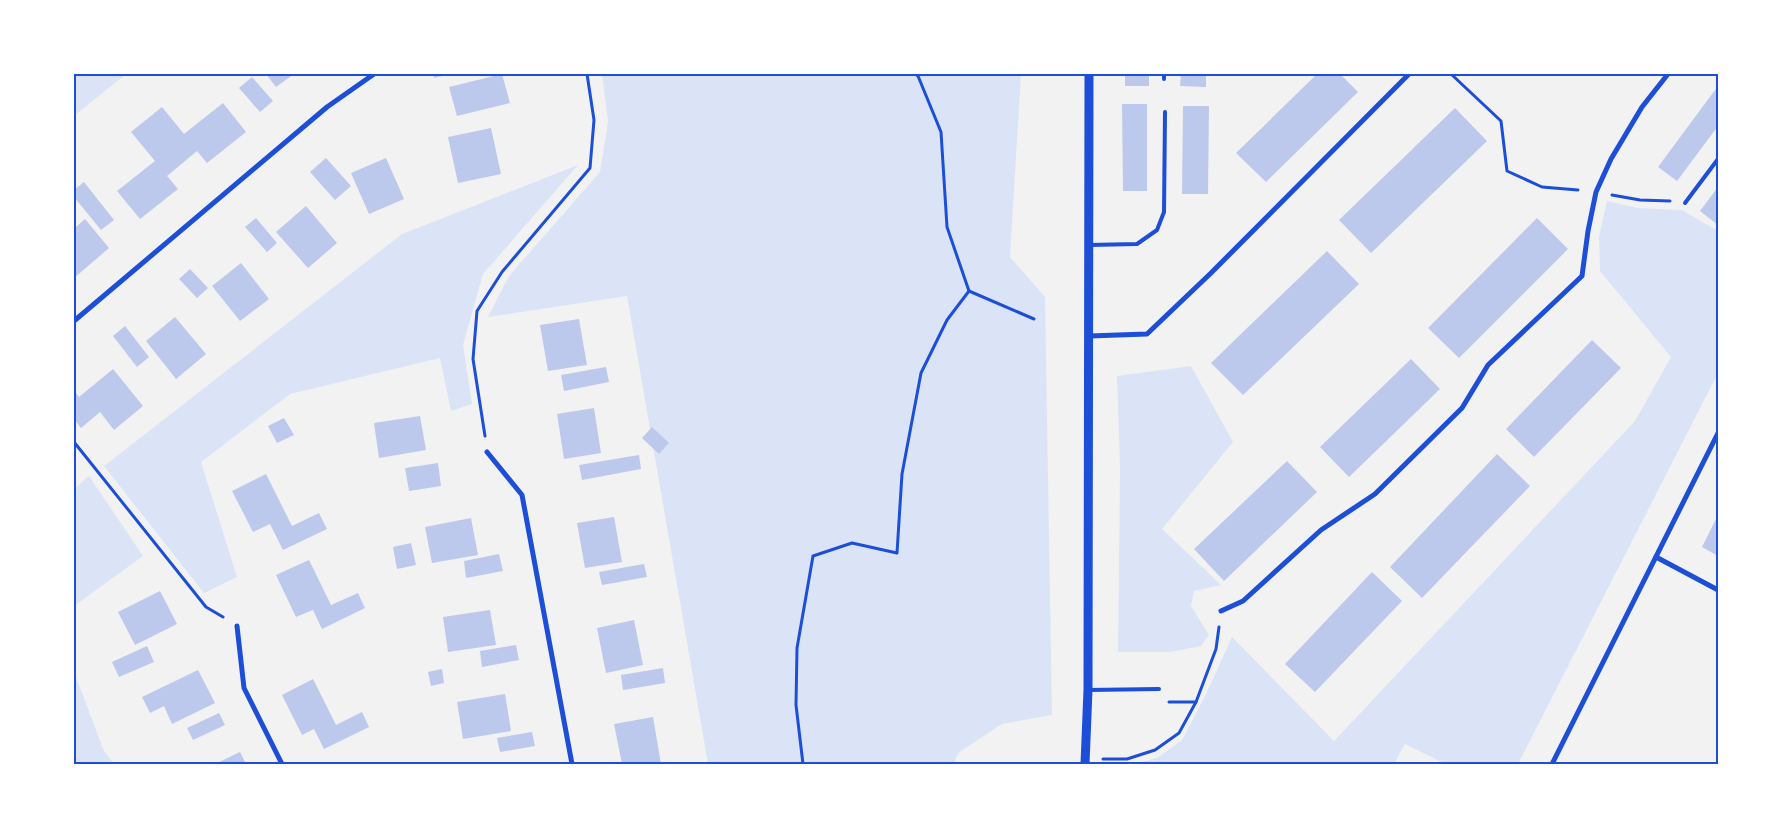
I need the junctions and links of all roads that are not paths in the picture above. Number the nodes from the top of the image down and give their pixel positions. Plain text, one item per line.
1 (374, 74) edge
2 (1089, 74) edge
3 (1409, 74) edge
4 (1668, 74) edge
5 (1165, 112) dead end
6 (1718, 159) edge
7 (1686, 202) road end
8 (1088, 245) junction
9 (74, 321) edge
10 (1088, 336) junction
11 (1718, 433) edge
12 (487, 452) road end
13 (1656, 557) junction
14 (1718, 590) edge
15 (1221, 611) road end
16 (238, 626) road end
17 (1088, 690) junction
18 (1158, 690) dead end
19 (1085, 762) edge
20 (282, 764) edge
21 (572, 764) edge
22 (1553, 764) edge

1 - 9 street
2 - 8 street
3 - 10 street
4 - 15 street
5 - 8 lane
6 - 7 lane
8 - 10 street
10 - 17 street
11 - 13 street
12 - 21 street
13 - 14 street
13 - 22 street
16 - 20 street
17 - 18 lane
17 - 19 street

